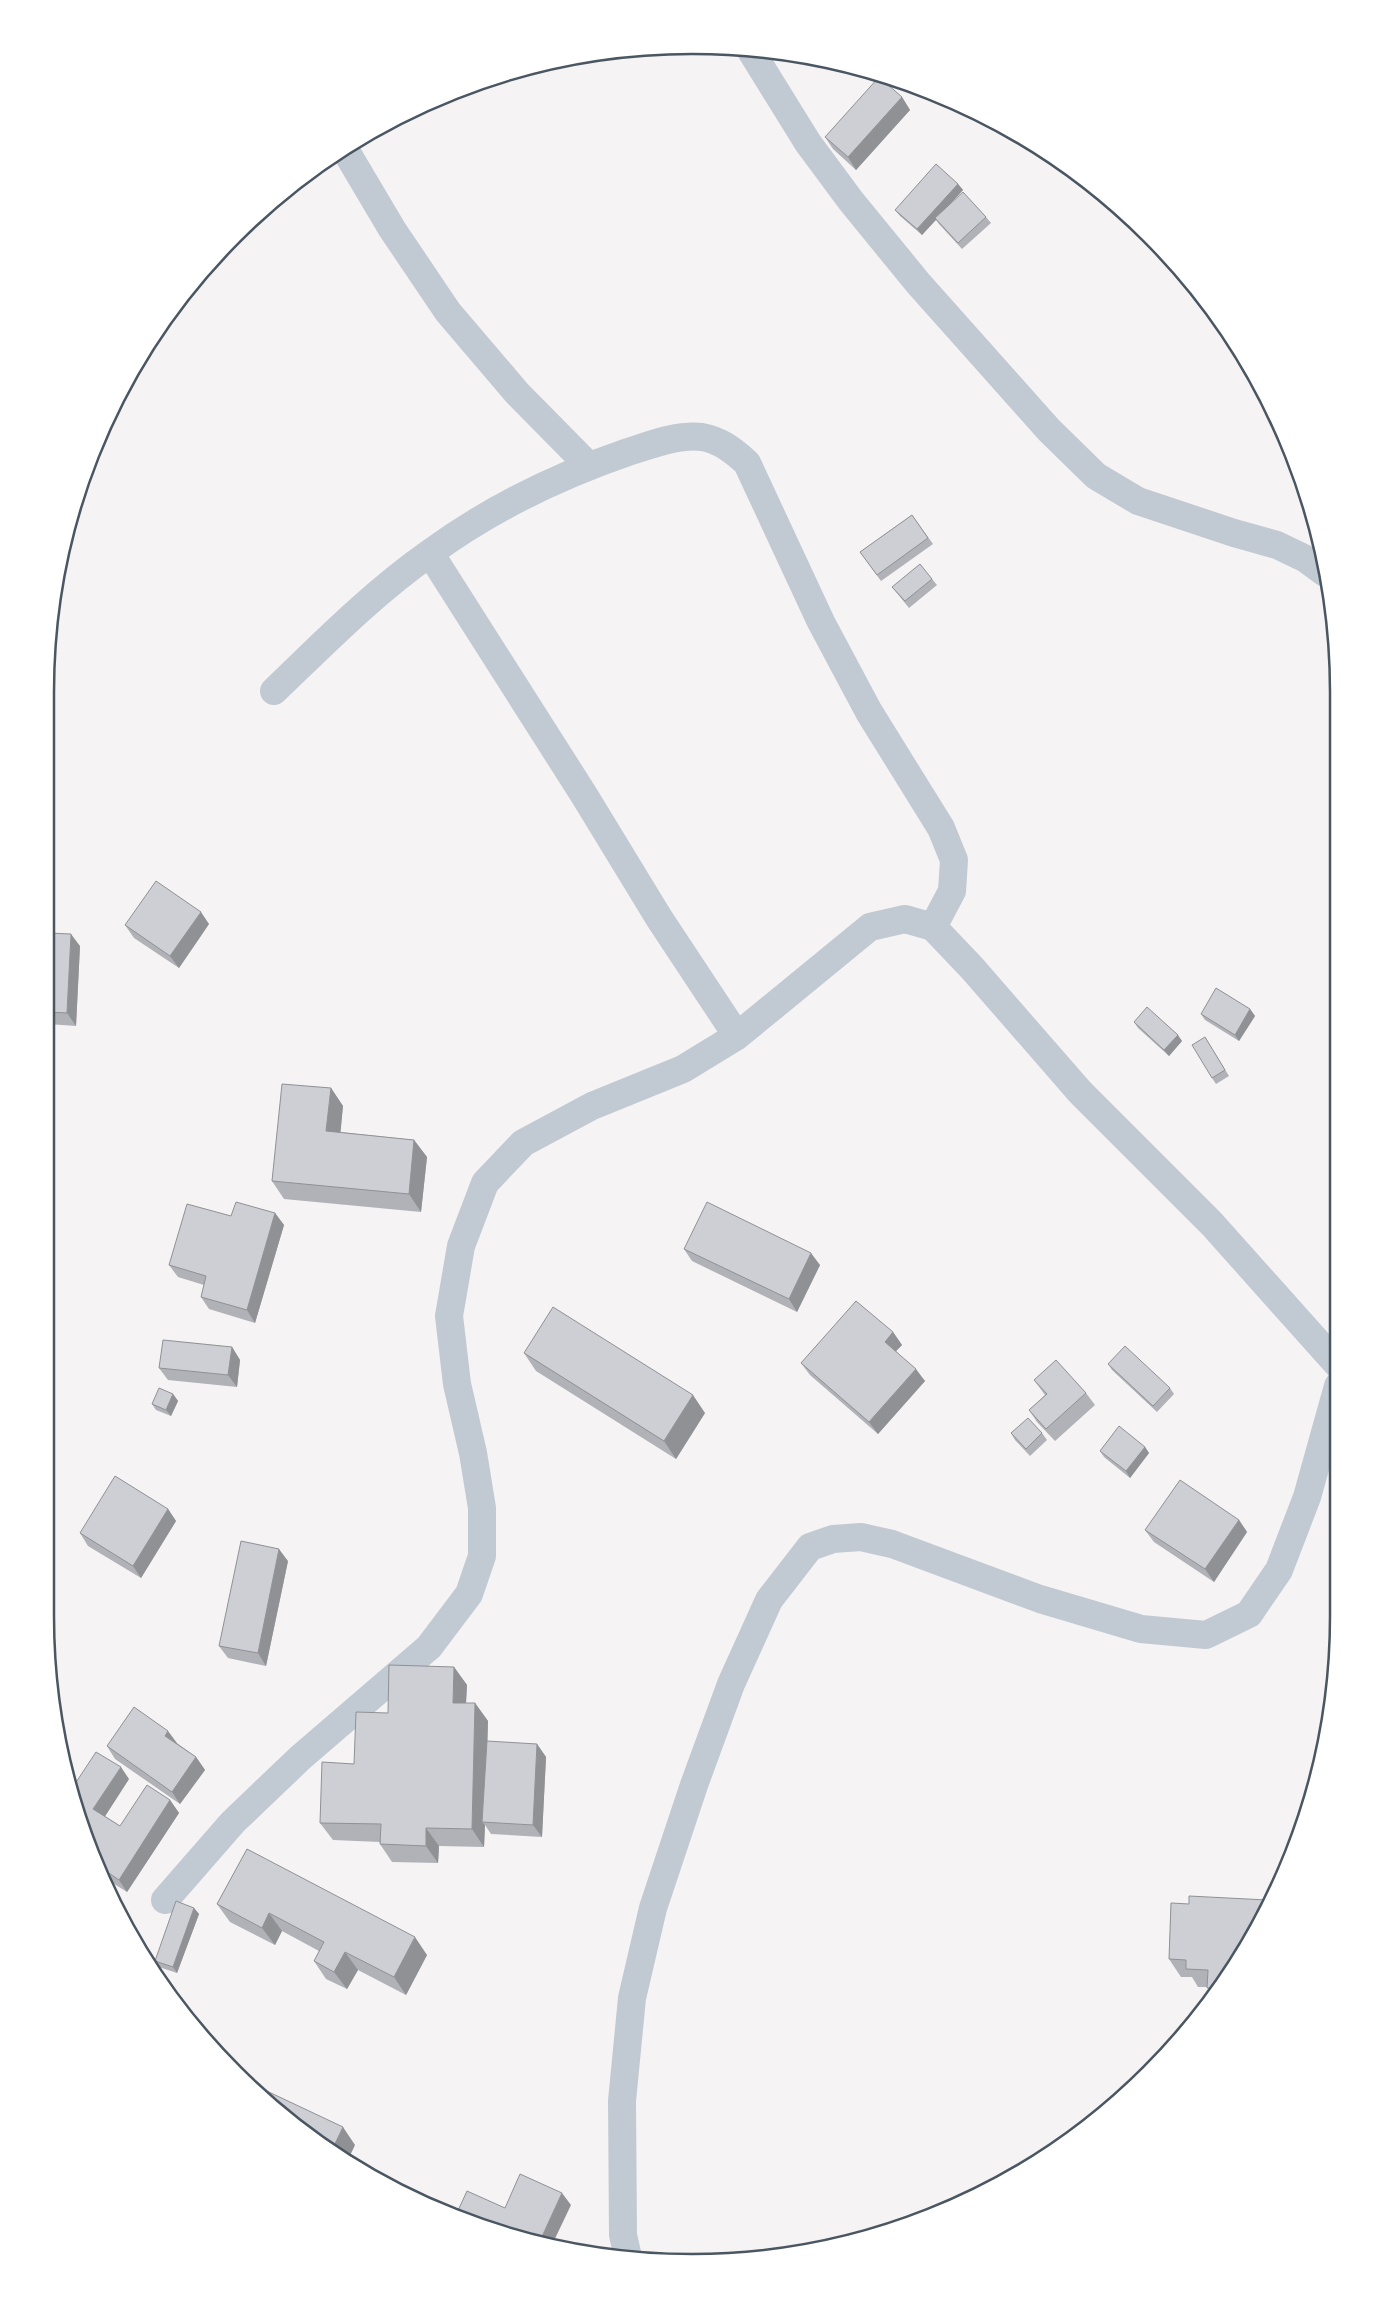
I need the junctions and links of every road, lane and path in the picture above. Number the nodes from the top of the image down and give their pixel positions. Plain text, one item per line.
1 (755, 57) edge
2 (348, 154) edge
3 (589, 466) junction
4 (430, 552) junction
5 (1318, 568) edge
6 (274, 691) dead end
7 (934, 927) junction
8 (737, 1036) junction
9 (1330, 1356) edge
10 (1330, 1415) edge
11 (165, 1900) dead end
12 (627, 2251) edge

1 - 5 street
2 - 3 street
3 - 4 street
3 - 7 street
4 - 6 street
4 - 8 street
7 - 8 street
7 - 9 street
8 - 11 street
10 - 12 street

